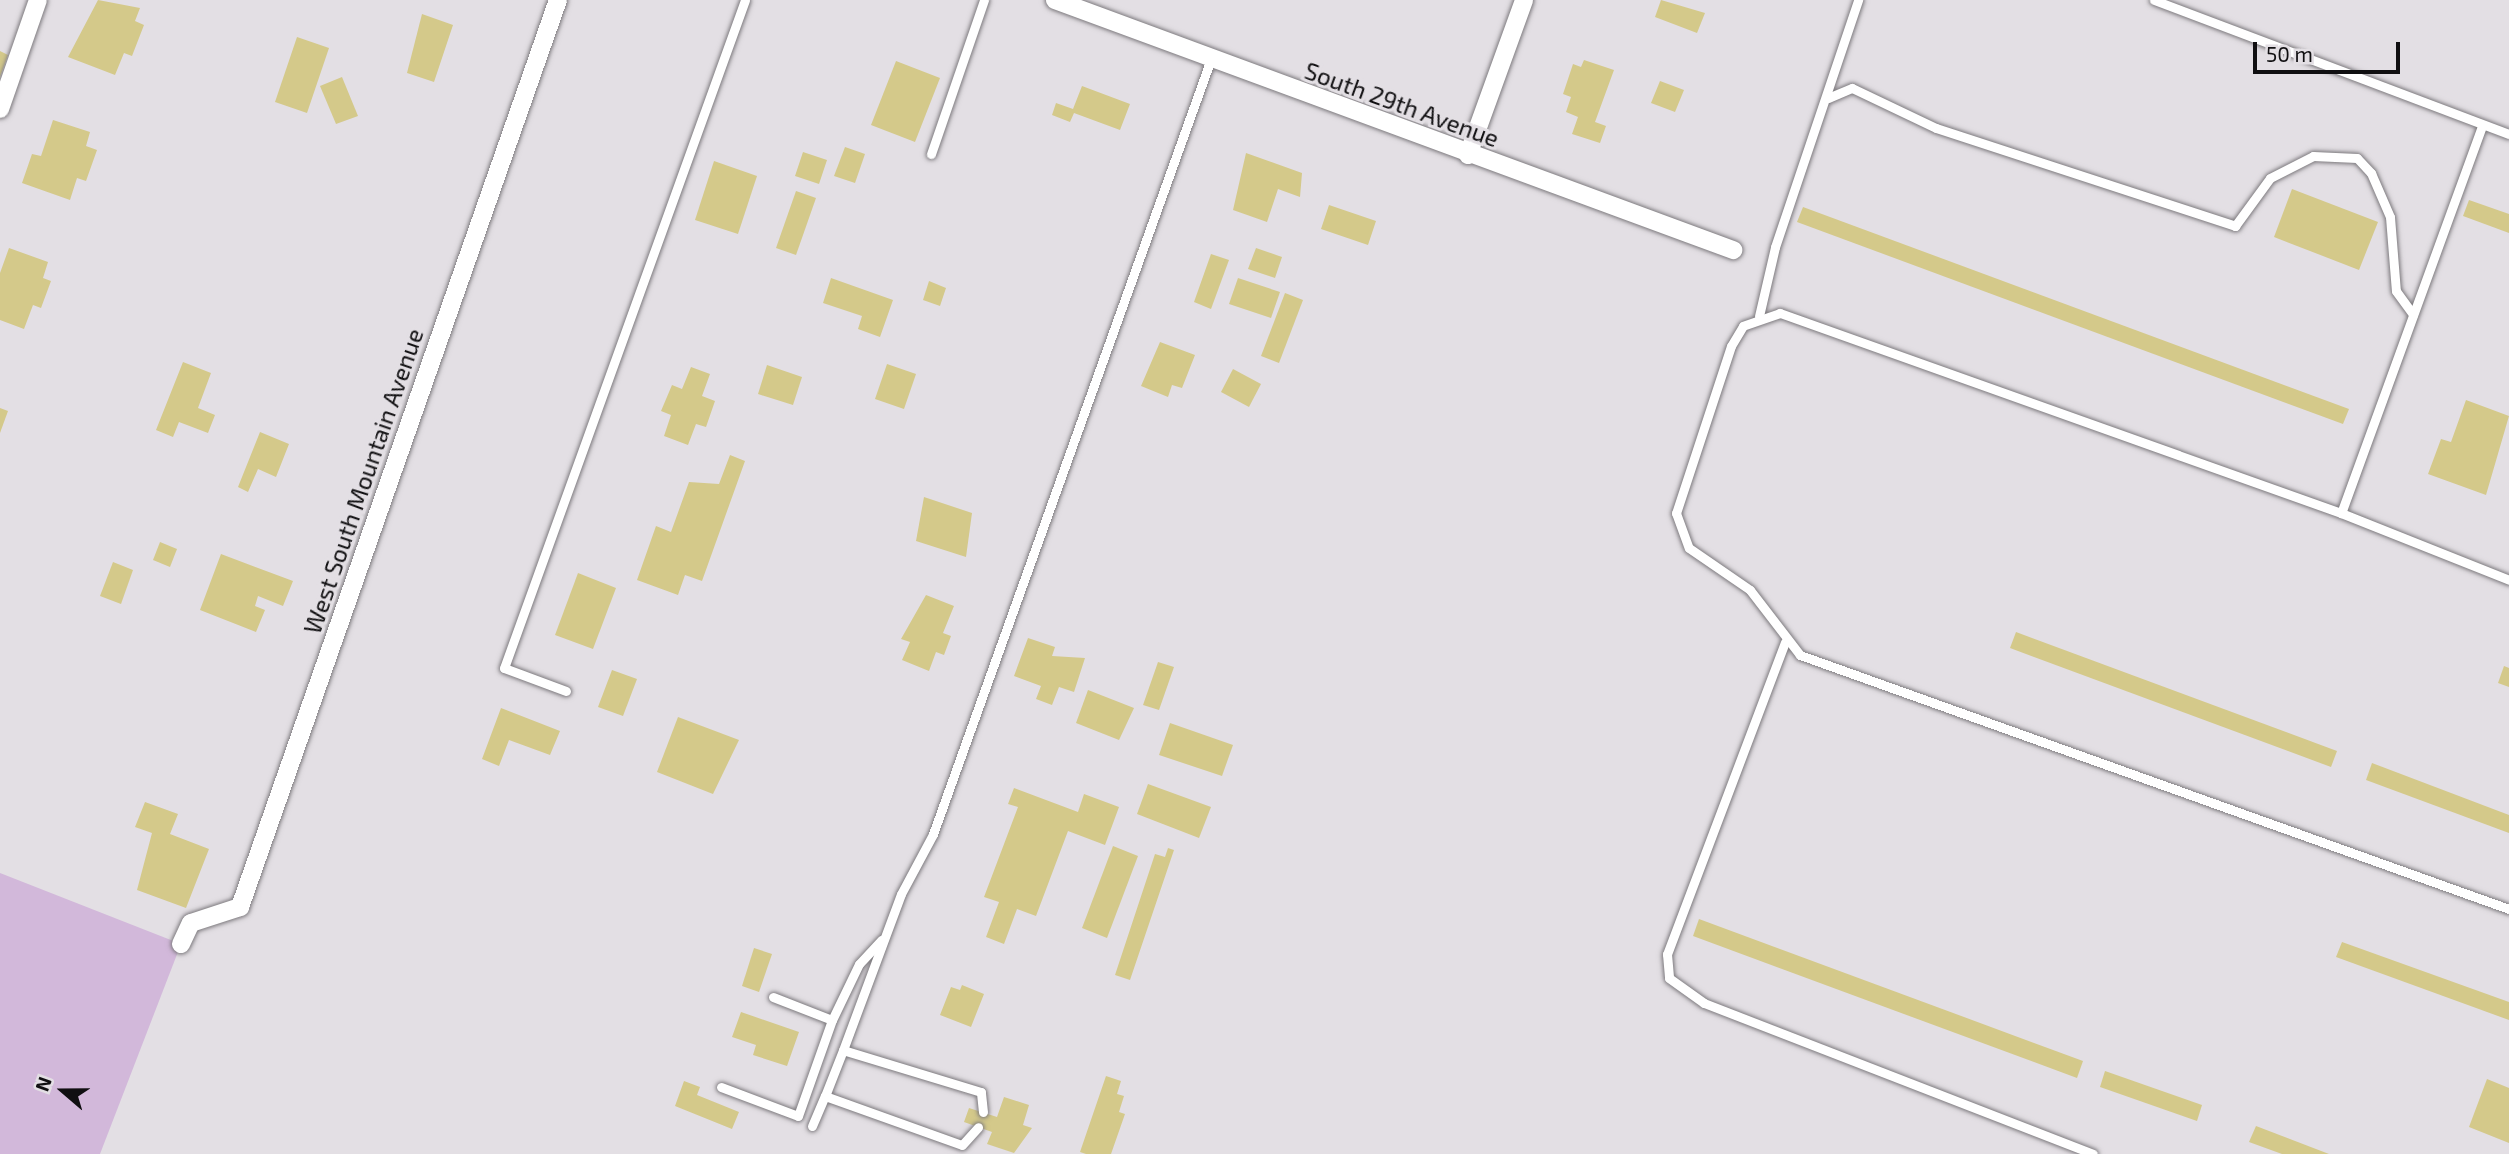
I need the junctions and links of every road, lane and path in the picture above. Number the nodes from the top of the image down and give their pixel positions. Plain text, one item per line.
1 (38, 0) edge
2 (558, 0) edge
3 (745, 0) edge
4 (984, 0) edge
5 (1055, 0) edge
6 (1524, 0) edge
7 (1858, 0) edge
8 (2154, 0) edge
9 (1211, 59) junction
10 (1828, 98) junction
11 (0, 109) edge
12 (2482, 125) junction
13 (2509, 134) edge
14 (931, 154) dead end
15 (1468, 155) junction
16 (1733, 250) dead end
17 (2413, 314) junction
18 (1759, 316) junction
19 (2341, 513) junction
20 (2509, 580) edge
21 (1785, 642) junction
22 (566, 691) dead end
23 (2509, 909) edge
24 (885, 936) junction
25 (181, 944) dead end
26 (773, 997) dead end
27 (832, 1020) junction
28 (843, 1050) junction
29 (721, 1087) dead end
30 (825, 1097) junction
31 (983, 1112) dead end
32 (812, 1126) dead end
33 (978, 1127) dead end
34 (2093, 1154) edge

1 - 11 street
2 - 25 street, West South Mountain Avenue
3 - 22 lane
4 - 14 lane
5 - 9 street, South 29th Avenue
6 - 15 street
7 - 10 lane
8 - 12 lane
9 - 15 street, South 29th Avenue
9 - 24 lane
10 - 17 lane
10 - 18 lane
12 - 13 lane
12 - 17 lane
15 - 16 street, South 29th Avenue
17 - 19 lane
18 - 19 lane
18 - 21 lane
19 - 20 lane
21 - 23 lane
21 - 34 lane
24 - 27 lane
24 - 28 lane
26 - 27 lane
27 - 29 lane
28 - 30 lane
28 - 31 lane
30 - 32 lane
30 - 33 lane

